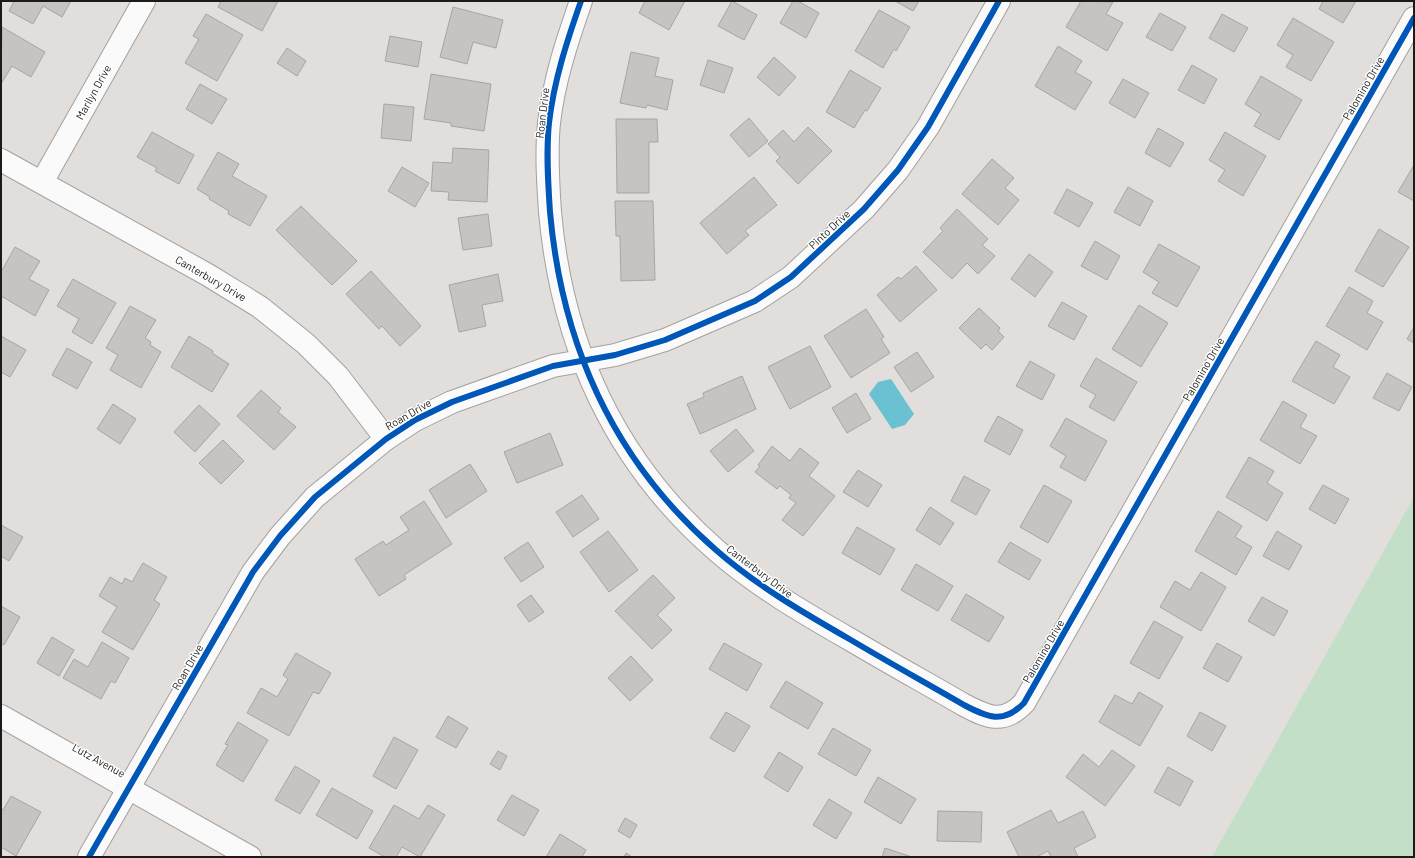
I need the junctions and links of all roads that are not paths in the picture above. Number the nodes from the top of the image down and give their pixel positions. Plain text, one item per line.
1 (144, 1) edge
2 (580, 1) edge
3 (999, 1) edge
4 (1414, 18) edge
5 (1, 160) edge
6 (42, 182) junction
7 (582, 360) junction
8 (386, 439) junction
9 (1, 716) edge
10 (998, 717) joint
11 (128, 788) junction
12 (89, 857) edge
13 (250, 857) edge

1 - 6 street, Marilyn Drive
2 - 7 street, Roan Drive
3 - 7 street, Pinto Drive
4 - 10 street, Palomino Drive
5 - 6 street, Canterbury Drive
6 - 8 street, Canterbury Drive
7 - 8 street, Roan Drive
7 - 10 street, Canterbury Drive
8 - 11 street, Roan Drive
9 - 11 street, Lutz Avenue
11 - 12 street, Roan Drive
11 - 13 street, Lutz Avenue

